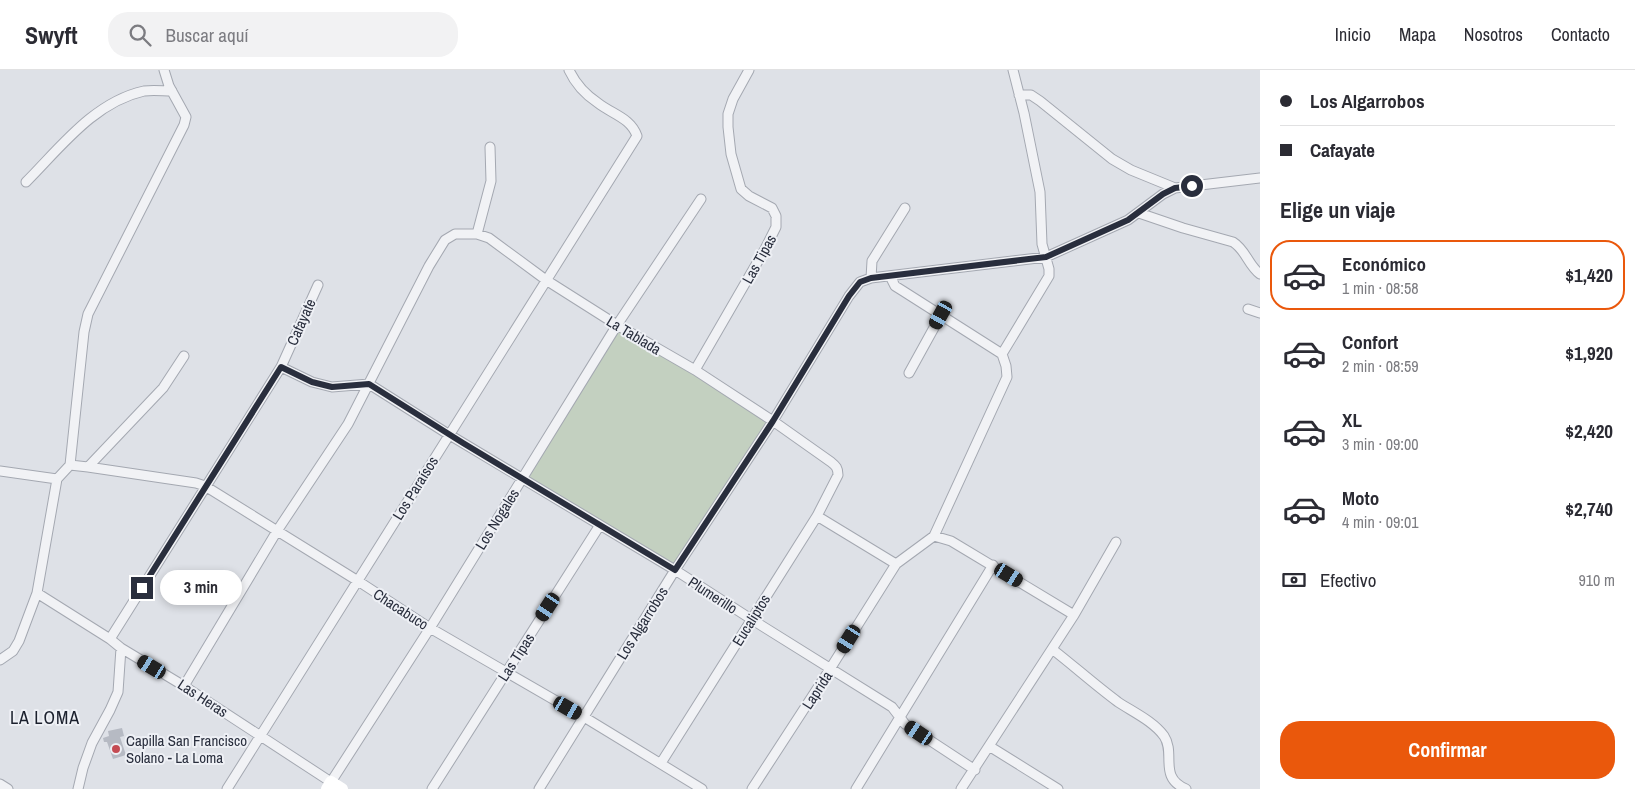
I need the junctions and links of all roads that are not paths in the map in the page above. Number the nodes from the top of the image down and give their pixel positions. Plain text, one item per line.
1 (164, 70) edge
2 (569, 70) edge
3 (749, 70) edge
4 (1013, 70) edge
5 (172, 91) junction
6 (1019, 95) junction
7 (490, 147) dead end
8 (1260, 178) edge
9 (26, 182) dead end
10 (1175, 188) junction
11 (701, 199) dead end
12 (905, 208) dead end
13 (1139, 214) junction
14 (477, 234) junction
15 (1046, 257) junction
16 (1260, 274) edge
17 (890, 276) junction
18 (871, 278) junction
19 (546, 280) junction
20 (318, 285) dead end
21 (1248, 309) dead end
22 (1260, 312) edge
23 (941, 315) junction
24 (617, 325) junction
25 (1002, 354) junction
26 (184, 356) dead end
27 (281, 367) junction
28 (695, 370) junction
29 (909, 373) dead end
30 (369, 384) junction
31 (773, 421) junction
32 (448, 434) junction
33 (70, 465) junction
34 (88, 467) junction
35 (0, 471) edge
36 (838, 475) joint
37 (56, 479) junction
38 (522, 479) junction
39 (204, 486) junction
40 (817, 516) junction
41 (600, 525) junction
42 (277, 531) junction
43 (934, 536) junction
44 (1116, 542) dead end
45 (896, 564) junction
46 (993, 565) junction
47 (675, 570) junction
48 (358, 581) junction
49 (37, 593) junction
50 (1074, 615) junction
51 (751, 620) junction
52 (430, 628) junction
53 (110, 639) junction
54 (121, 648) junction
55 (1052, 649) junction
56 (0, 660) edge
57 (830, 669) junction
58 (506, 672) junction
59 (184, 686) junction
60 (900, 716) junction
61 (584, 717) junction
62 (260, 736) junction
63 (989, 746) junction
64 (661, 763) junction
65 (975, 770) junction
66 (0, 784) edge
67 (333, 787) edge
68 (8, 789) edge
69 (78, 789) edge
70 (227, 789) edge
71 (432, 789) edge
72 (539, 789) edge
73 (702, 789) edge
74 (752, 789) edge
75 (856, 789) edge
76 (961, 789) edge
77 (1058, 789) edge
78 (1186, 789) edge

1 - 5 street
2 - 19 street, Los Paraísos
3 - 28 street, Las Tipas
4 - 6 street
5 - 9 street
5 - 33 street
6 - 10 street
6 - 15 street
7 - 14 street
8 - 10 street
10 - 13 street
11 - 24 street, Los Nogales
12 - 18 street
13 - 15 street
13 - 16 street
14 - 19 street, La Tablada
14 - 30 street
15 - 17 street
15 - 25 street
17 - 18 street
17 - 23 street
18 - 31 street, Los Algarrobos
19 - 24 street, La Tablada
19 - 32 street, Los Paraísos
20 - 27 street, Cafayate
21 - 22 street
23 - 25 street
23 - 29 street
24 - 28 street, La Tablada
24 - 38 street, Los Nogales
25 - 43 street
26 - 34 street
27 - 30 street
27 - 39 street, Cafayate
28 - 31 street, La Tablada
30 - 32 street, Plumerillo
30 - 42 street
31 - 36 street, La Tablada
31 - 47 street, Los Algarrobos
32 - 38 street, Plumerillo
32 - 48 street, Los Paraísos
33 - 34 street, Chacabuco
33 - 37 street
34 - 39 street, Chacabuco
35 - 37 street
36 - 40 street, Eucaliptos
37 - 49 street
38 - 41 street, Plumerillo
38 - 52 street, Los Nogales
39 - 42 street, Chacabuco
39 - 53 street, Cafayate
40 - 45 street
40 - 51 street, Eucaliptos
41 - 47 street, Plumerillo
41 - 58 street, Las Tipas
42 - 48 street, Chacabuco
42 - 59 street
43 - 45 street
43 - 46 street
44 - 50 street
45 - 57 street, Laprida
46 - 50 street
46 - 60 street
47 - 51 street, Plumerillo
47 - 61 street, Los Algarrobos
48 - 52 street, Chacabuco
48 - 62 street, Los Paraísos
49 - 53 street, Las Heras
49 - 56 street
50 - 55 street
51 - 57 street, Plumerillo
51 - 64 street, Eucaliptos
52 - 58 street, Chacabuco
52 - 67 street, Los Nogales
53 - 54 street, Las Heras
54 - 59 street, Las Heras
54 - 69 street
55 - 63 street
55 - 78 street
57 - 60 street, Plumerillo
57 - 74 street, Laprida
58 - 61 street, Chacabuco
58 - 71 street, Las Tipas
59 - 62 street, Las Heras
60 - 65 street, Plumerillo
60 - 75 street
61 - 64 street, Chacabuco
61 - 72 street, Los Algarrobos
62 - 67 street, Las Heras
62 - 70 street, Los Paraísos
63 - 65 street
63 - 77 street
64 - 73 street, Chacabuco
65 - 76 street
66 - 68 street

